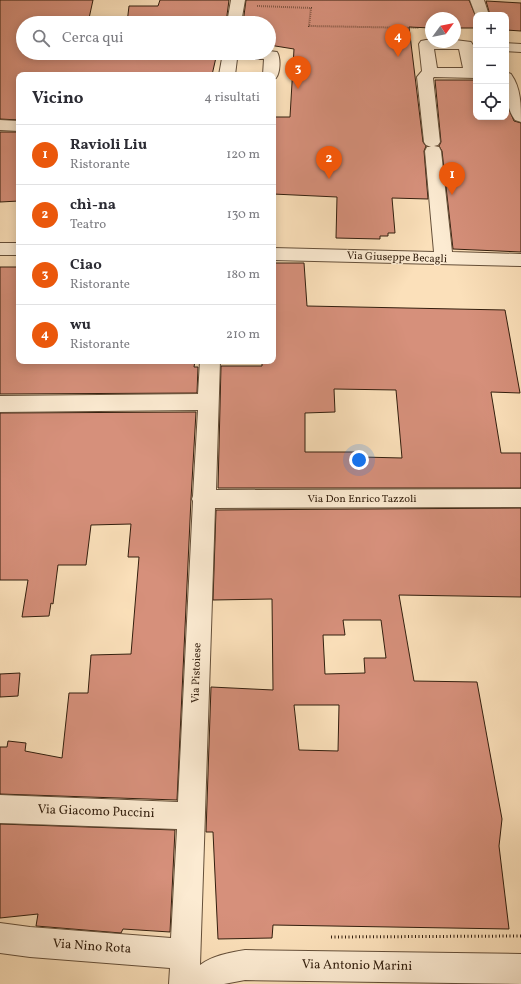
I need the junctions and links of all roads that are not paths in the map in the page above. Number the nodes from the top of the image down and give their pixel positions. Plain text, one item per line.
1 (238, 0) edge
2 (476, 0) edge
3 (481, 12) edge
4 (235, 16) edge
5 (509, 47) edge
6 (521, 48) edge
7 (229, 60) edge
8 (272, 60) edge
9 (473, 69) edge
10 (227, 72) edge
11 (271, 72) edge
12 (430, 72) junction
13 (473, 73) edge
14 (509, 84) edge
15 (521, 116) edge
16 (0, 125) edge
17 (16, 126) edge
18 (0, 249) edge
19 (16, 249) edge
20 (276, 254) edge
21 (444, 259) junction
22 (521, 260) edge
23 (210, 364) edge
24 (208, 402) junction
25 (0, 404) edge
26 (521, 498) edge
27 (203, 499) junction
28 (0, 809) edge
29 (191, 816) junction
30 (0, 938) edge
31 (184, 954) junction
32 (521, 969) edge
33 (184, 984) edge
34 (199, 984) edge

1 - 4 street
2 - 3 street
5 - 6 street
7 - 10 street
8 - 11 street
9 - 12 street
12 - 13 street
12 - 21 street
14 - 15 street
16 - 17 street
18 - 19 street
20 - 21 street, Via Giuseppe Becagli
21 - 22 street, Via Giuseppe Becagli
23 - 24 street, Via Pistoiese
24 - 25 street
24 - 27 street, Via Pistoiese
26 - 27 street, Via Don Enrico Tazzoli
27 - 29 street, Via Pistoiese
28 - 29 street, Via Giacomo Puccini
29 - 31 street, Via Pistoiese
30 - 31 street, Via Nino Rota
31 - 33 street, Via Pistoiese
32 - 34 street, Via Antonio Marini

